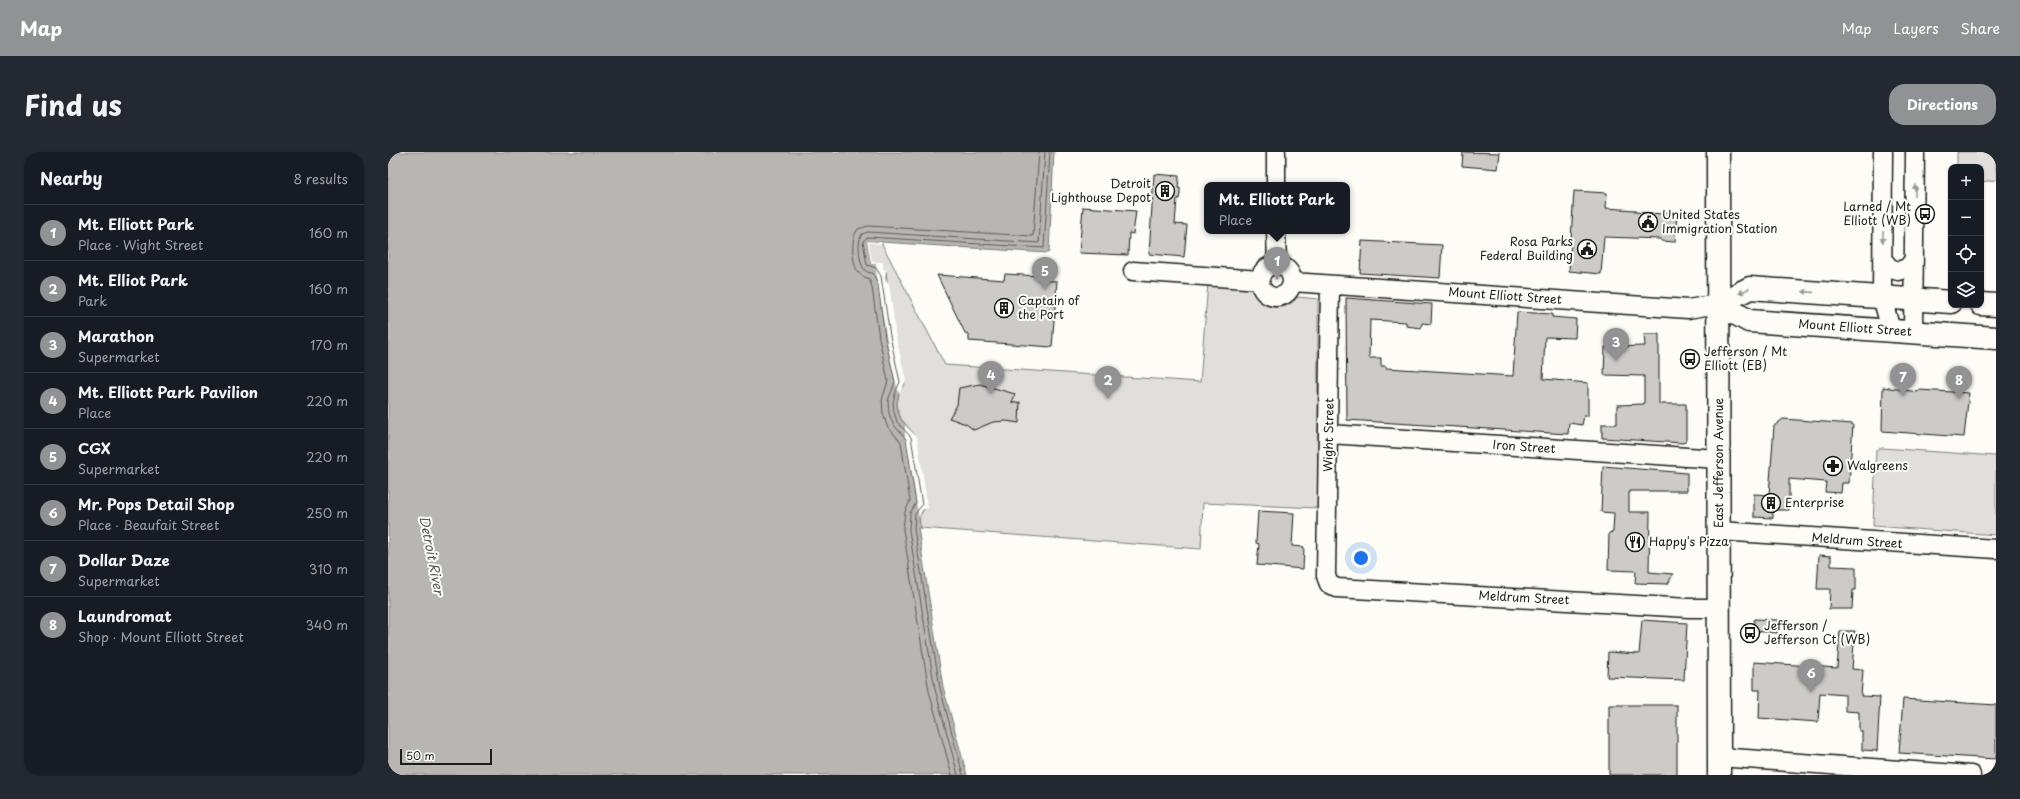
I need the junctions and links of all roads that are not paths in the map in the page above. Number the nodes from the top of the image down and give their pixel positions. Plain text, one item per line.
1 (1276, 152) edge
2 (1718, 152) edge
3 (1883, 152) edge
4 (1915, 152) edge
5 (1276, 182) edge
6 (1276, 234) edge
7 (1882, 259) junction
8 (1914, 260) junction
9 (1277, 265) junction
10 (1133, 271) dead end
11 (1260, 280) junction
12 (1292, 282) junction
13 (1330, 285) junction
14 (1771, 290) junction
15 (1846, 295) junction
16 (1882, 297) junction
17 (1914, 299) junction
18 (1948, 303) edge
19 (1718, 304) junction
20 (1984, 304) edge
21 (1996, 305) edge
22 (1948, 306) edge
23 (1770, 322) junction
24 (1842, 327) junction
25 (1891, 330) junction
26 (1913, 332) junction
27 (1951, 335) junction
28 (1996, 338) edge
29 (1329, 434) junction
30 (1718, 459) junction
31 (1719, 531) junction
32 (1996, 549) edge
33 (1329, 584) joint
34 (1719, 608) junction
35 (1719, 766) edge
36 (1971, 775) edge

1 - 5 street
2 - 19 main road, East Jefferson Avenue
3 -> 7 street
8 -> 4 street
6 - 9 street
7 - 8 street
7 - 16 street
8 - 17 street
9 - 11 street
9 - 12 street
10 - 11 street
11 - 12 street
12 - 13 street, Mount Elliott Street
13 - 19 street, Mount Elliott Street
13 - 29 street, Wight Street
15 -> 14 main road, Mount Elliott Street
14 -> 19 main road, Mount Elliott Street
14 - 23 main road
15 - 16 main road, Mount Elliott Street
15 - 24 main road
16 - 17 main road, Mount Elliott Street
16 - 25 street
17 - 18 main road, Mount Elliott Street
17 - 26 street
19 - 23 main road, Mount Elliott Street
19 - 30 main road, East Jefferson Avenue
20 - 21 main road
22 - 27 main road
23 - 24 main road, Mount Elliott Street
24 - 25 main road, Mount Elliott Street
25 - 26 main road, Mount Elliott Street
26 - 27 main road, Mount Elliott Street
27 - 28 main road, Mount Elliott Street
29 - 30 street, Iron Street
29 - 33 street, Wight Street
30 - 31 main road, East Jefferson Avenue
31 - 32 street, Meldrum Street
31 - 34 main road, East Jefferson Avenue
33 - 34 street, Meldrum Street
34 - 35 main road, East Jefferson Avenue
35 - 36 street

